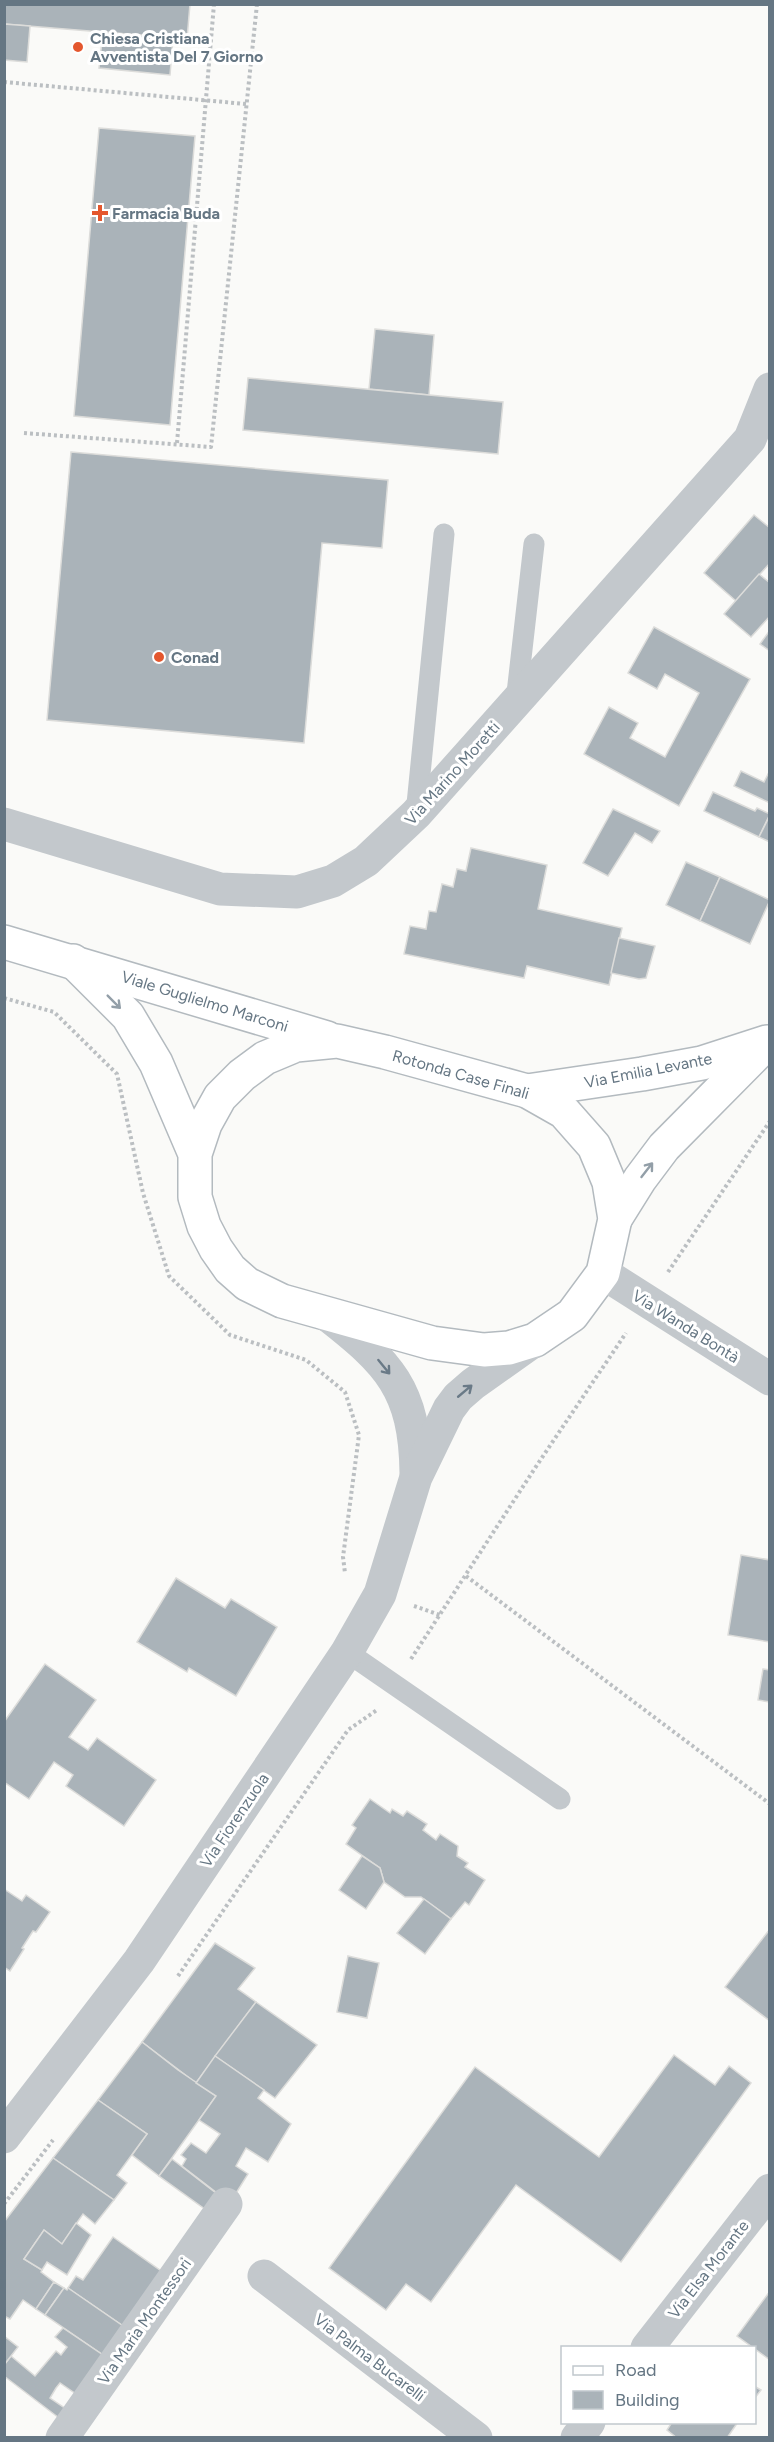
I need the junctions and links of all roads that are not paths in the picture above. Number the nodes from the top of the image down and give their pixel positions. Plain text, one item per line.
1 (770, 390) edge
2 (444, 534) dead end
3 (534, 544) dead end
4 (516, 702) junction
5 (416, 814) junction
6 (4, 824) edge
7 (4, 942) edge
8 (73, 961) junction
9 (768, 1040) edge
10 (337, 1041) junction
11 (527, 1091) junction
12 (195, 1154) junction
13 (615, 1219) junction
14 (603, 1273) junction
15 (326, 1314) junction
16 (535, 1340) junction
17 (770, 1379) edge
18 (416, 1477) junction
19 (347, 1652) junction
20 (560, 1799) dead end
21 (4, 2137) edge
22 (770, 2190) edge
23 (226, 2204) dead end
24 (264, 2276) dead end
25 (649, 2346) edge
26 (588, 2424) edge
27 (62, 2438) edge
28 (476, 2438) edge
29 (577, 2438) edge

1 - 4 street, Via Marino Moretti
2 - 5 lane
3 - 4 lane
4 - 5 street, Via Marino Moretti
5 - 6 street, Via Marino Moretti
7 - 8 main road, Viale Guglielmo Marconi
8 - 10 main road, Viale Guglielmo Marconi
8 -> 12 main road, Viale Guglielmo Marconi
9 - 11 main road, Via Emilia Levante
13 -> 9 main road, Via Emilia Levante
10 - 11 main road, Rotonda Case Finali
10 - 12 main road, Rotonda Case Finali
11 - 13 main road, Rotonda Case Finali
12 - 15 main road, Rotonda Case Finali
13 - 14 main road, Rotonda Case Finali
14 - 16 main road, Rotonda Case Finali
14 - 17 street, Via Wanda Bontà
15 - 16 main road, Rotonda Case Finali
15 -> 18 street, Via Fiorenzuola
18 -> 16 street, Via Fiorenzuola
18 - 19 street, Via Fiorenzuola
19 - 20 lane
19 - 21 street, Via Fiorenzuola
22 - 25 street, Via Elsa Morante
23 - 27 street, Via Maria Montessori
24 - 28 street, Via Palma Bucarelli
26 - 29 street

